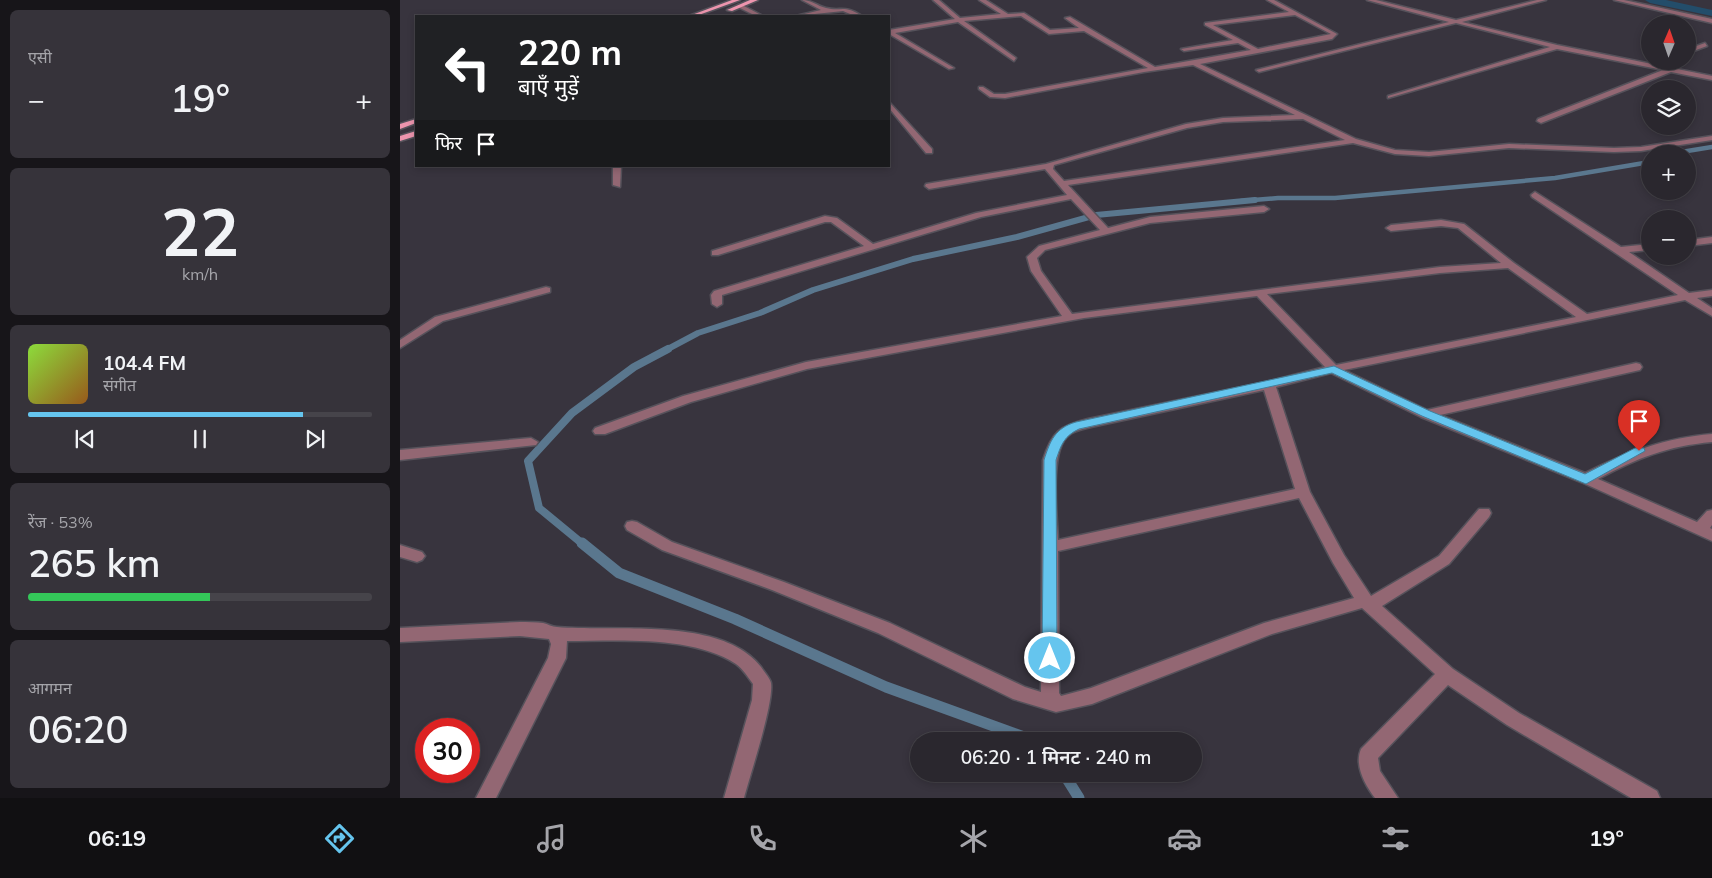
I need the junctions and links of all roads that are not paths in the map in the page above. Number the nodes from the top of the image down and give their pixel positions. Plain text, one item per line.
1 (755, 0) edge
2 (805, 0) edge
3 (936, 0) edge
4 (982, 0) edge
5 (1270, 0) edge
6 (1370, 0) edge
7 (1543, 0) edge
8 (1617, 0) edge
9 (739, 3) edge
10 (827, 10) junction
11 (723, 13) dead end
12 (1296, 13) junction
13 (696, 15) edge
14 (758, 15) edge
15 (804, 15) edge
16 (857, 15) edge
17 (1006, 15) junction
18 (1068, 18) dead end
19 (959, 20) junction
20 (1712, 21) edge
21 (1459, 22) junction
22 (1085, 29) junction
23 (890, 32) edge
24 (890, 33) edge
25 (1240, 41) junction
26 (1705, 45) dead end
27 (1557, 47) junction
28 (1696, 48) edge
29 (1184, 49) dead end
30 (1259, 52) junction
31 (1014, 59) dead end
32 (1194, 63) junction
33 (1641, 63) edge
34 (950, 68) dead end
35 (1153, 68) junction
36 (1259, 70) dead end
37 (1669, 70) edge
38 (1676, 70) edge
39 (1712, 78) edge
40 (981, 88) dead end
41 (1390, 97) dead end
42 (890, 105) edge
43 (1307, 117) junction
44 (415, 121) edge
45 (1541, 121) dead end
46 (400, 127) edge
47 (415, 133) edge
48 (1712, 138) edge
49 (400, 139) edge
50 (1353, 141) junction
51 (929, 151) dead end
52 (1049, 166) junction
53 (617, 167) edge
54 (1064, 183) junction
55 (617, 185) dead end
56 (929, 186) dead end
57 (1535, 195) dead end
58 (1075, 196) junction
59 (1264, 209) dead end
60 (1391, 228) dead end
61 (1103, 229) junction
62 (1712, 240) edge
63 (1696, 242) edge
64 (871, 247) junction
65 (1641, 248) edge
66 (1620, 250) junction
67 (715, 253) dead end
68 (1510, 265) junction
69 (546, 290) dead end
70 (1712, 293) edge
71 (1261, 294) junction
72 (1687, 296) junction
73 (717, 304) dead end
74 (1712, 313) edge
75 (1069, 317) junction
76 (1585, 318) junction
77 (400, 345) edge
78 (1636, 367) dead end
79 (1334, 370) junction
80 (1269, 385) junction
81 (1426, 414) junction
82 (600, 431) dead end
83 (1712, 438) edge
84 (531, 442) dead end
85 (400, 455) edge
86 (1586, 479) junction
87 (1303, 492) junction
88 (1484, 513) dead end
89 (1712, 515) edge
90 (632, 526) dead end
91 (1706, 533) edge
92 (1050, 547) junction
93 (400, 551) edge
94 (417, 556) dead end
95 (1367, 603) junction
96 (556, 634) junction
97 (400, 635) edge
98 (1447, 674) junction
99 (1052, 701) junction
100 (486, 798) edge
101 (734, 798) edge
102 (1388, 798) edge
103 (1650, 798) edge

1 - 9 main road
2 - 10 street
3 - 19 street
4 - 17 street
5 - 12 street
6 - 21 street
7 - 21 street
8 - 20 street
9 - 11 main road
9 - 13 main road
9 - 14 street
10 - 15 street
10 - 16 street
12 - 25 street
12 - 30 street
17 - 19 street
17 - 22 street
18 - 22 street
19 - 23 street
19 - 31 street
21 - 27 street
21 - 36 street
22 - 35 street
24 - 34 street
25 - 29 street
25 - 30 street
26 - 28 street
27 - 33 street
27 - 41 street
30 - 32 street
32 - 35 street
32 - 43 street
35 - 40 street
37 - 45 street
38 - 39 street
42 - 51 street
43 - 50 street
43 - 52 street
44 - 46 main road
47 - 49 main road
48 - 50 street
50 - 54 street
52 - 54 street
52 - 56 street
53 - 55 street
54 - 58 street
57 - 66 street
58 - 61 street
58 - 64 street
59 - 61 street
60 - 68 street
61 - 75 street
62 - 63 street
64 - 67 street
64 - 73 street
65 - 66 street
66 - 72 street
68 - 71 street
68 - 76 street
69 - 77 street
70 - 72 street
71 - 75 street
71 - 79 street
72 - 74 street
72 - 76 street
75 - 82 street
76 - 79 street
78 - 81 street
79 - 80 street
79 - 81 street
80 - 87 street
80 - 92 street
81 - 86 street
83 - 86 street
84 - 85 street
86 - 91 street
87 - 92 street
87 - 95 street
88 - 95 street
89 - 91 street
90 - 99 street
92 - 99 street
93 - 94 street
95 - 98 street
95 - 99 street
96 - 97 street
96 - 100 street
96 - 101 street
98 - 102 street
98 - 103 street

